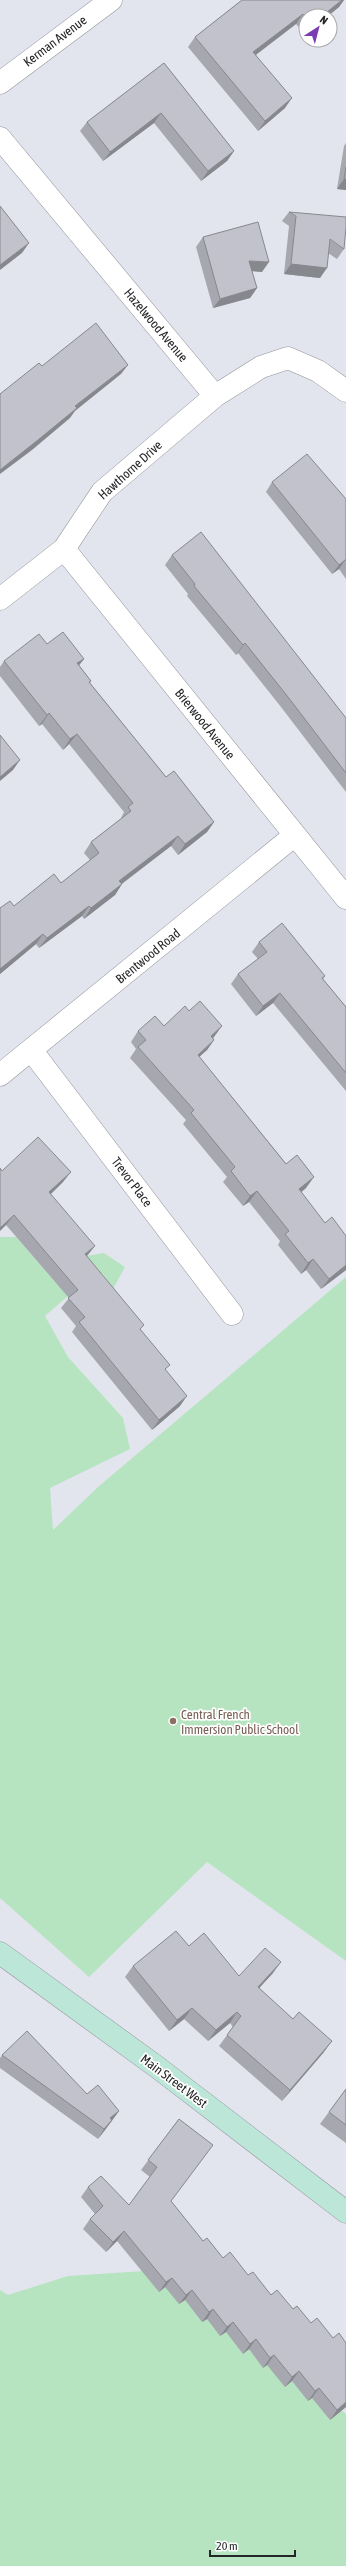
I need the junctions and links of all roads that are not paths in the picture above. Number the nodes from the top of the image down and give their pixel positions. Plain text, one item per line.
1 (111, 0) edge
2 (0, 83) edge
3 (0, 138) edge
4 (346, 391) edge
5 (215, 396) junction
6 (64, 549) junction
7 (0, 599) edge
8 (295, 835) junction
9 (346, 898) edge
10 (32, 1051) junction
11 (0, 1075) edge
12 (232, 1314) dead end
13 (0, 1952) edge
14 (346, 2212) edge

1 - 2 street, Kerman Avenue
3 - 5 street, Hazelwood Avenue
4 - 5 street
5 - 6 street, Hawthorne Drive
6 - 7 street, Hawthorne Drive
6 - 8 street, Brierwood Avenue
8 - 9 street, Brierwood Avenue
8 - 10 street, Brentwood Road
10 - 11 street, Brentwood Road
10 - 12 street, Trevor Place
13 - 14 main road, Main Street West

